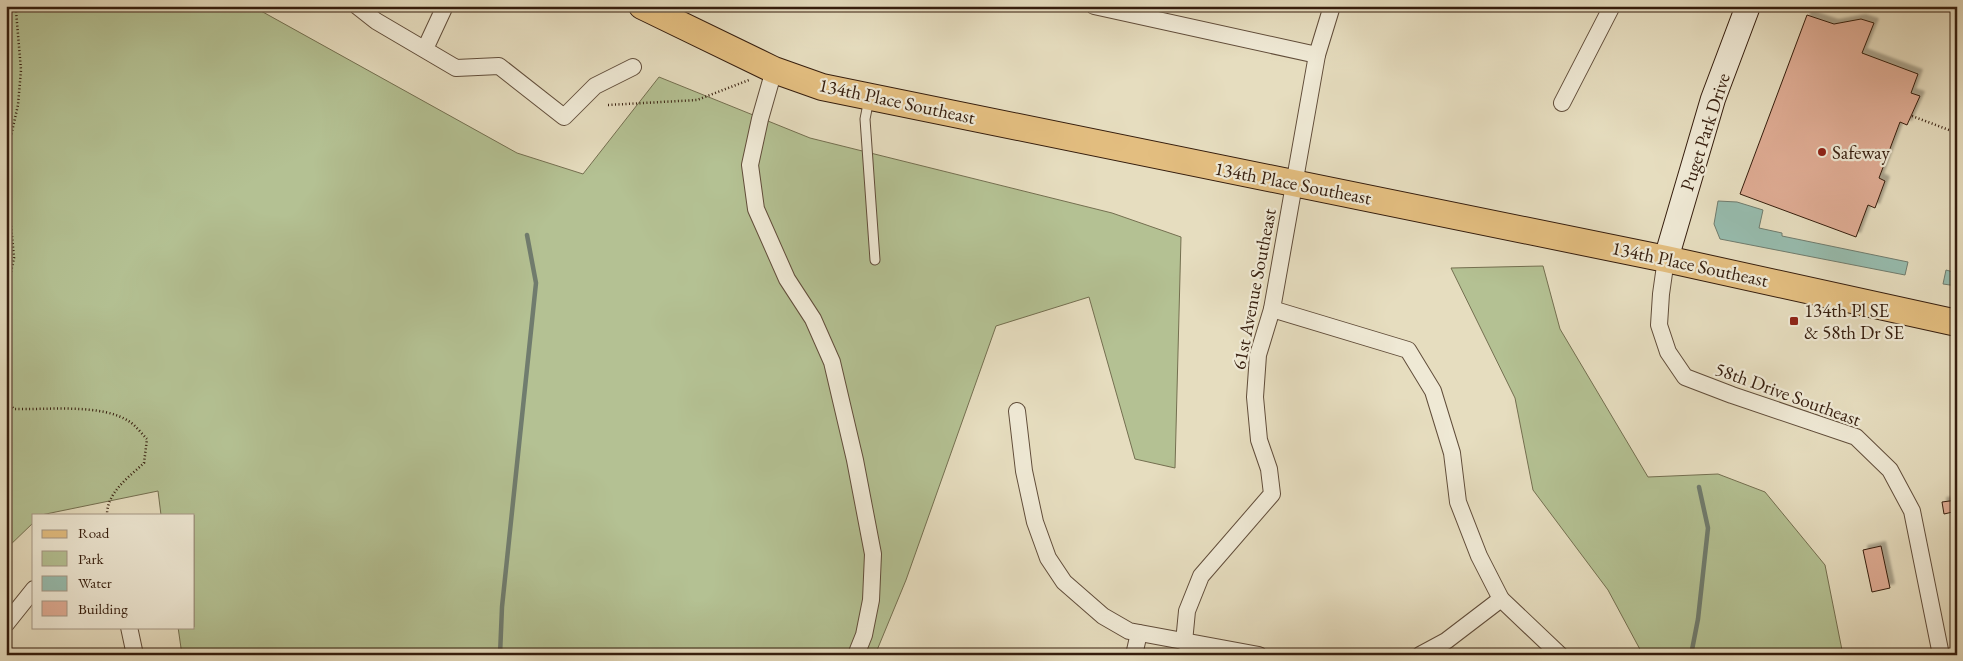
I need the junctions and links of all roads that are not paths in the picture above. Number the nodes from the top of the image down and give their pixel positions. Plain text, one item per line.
1 (357, 6) edge
2 (445, 6) edge
3 (642, 6) edge
4 (1332, 6) edge
5 (1612, 6) edge
6 (1748, 6) edge
7 (1101, 7) edge
8 (425, 49) junction
9 (1317, 55) junction
10 (633, 67) dead end
11 (774, 70) junction
12 (870, 96) junction
13 (1562, 104) dead end
14 (1294, 183) junction
15 (1666, 258) junction
16 (875, 260) dead end
17 (1272, 309) junction
18 (1957, 323) edge
19 (1018, 410) dead end
20 (32, 592) edge
21 (1501, 599) junction
22 (6, 624) edge
23 (129, 628) edge
24 (1139, 633) junction
25 (1184, 642) junction
26 (135, 655) edge
27 (856, 655) edge
28 (1134, 655) edge
29 (1259, 655) edge
30 (1420, 655) edge
31 (1560, 655) edge
32 (1941, 655) edge

1 - 8 street
2 - 8 street
3 - 11 main road, 134th Place Southeast
4 - 9 street, 61st Avenue Southeast
5 - 13 street
6 - 15 street, Puget Park Drive
7 - 9 street
8 - 10 street
9 - 14 street, 61st Avenue Southeast
11 - 12 main road, 134th Place Southeast
11 - 27 street
12 - 14 main road, 134th Place Southeast
12 - 16 lane
14 - 15 main road, 134th Place Southeast
14 - 17 street, 61st Avenue Southeast
15 - 18 main road, 134th Place Southeast
15 - 32 street, 58th Drive Southeast
17 - 21 street
17 - 25 street, 61st Avenue Southeast
19 - 24 street
20 - 22 street
21 - 30 street
21 - 31 street
23 - 26 street
24 - 25 street
24 - 28 street
25 - 29 street

